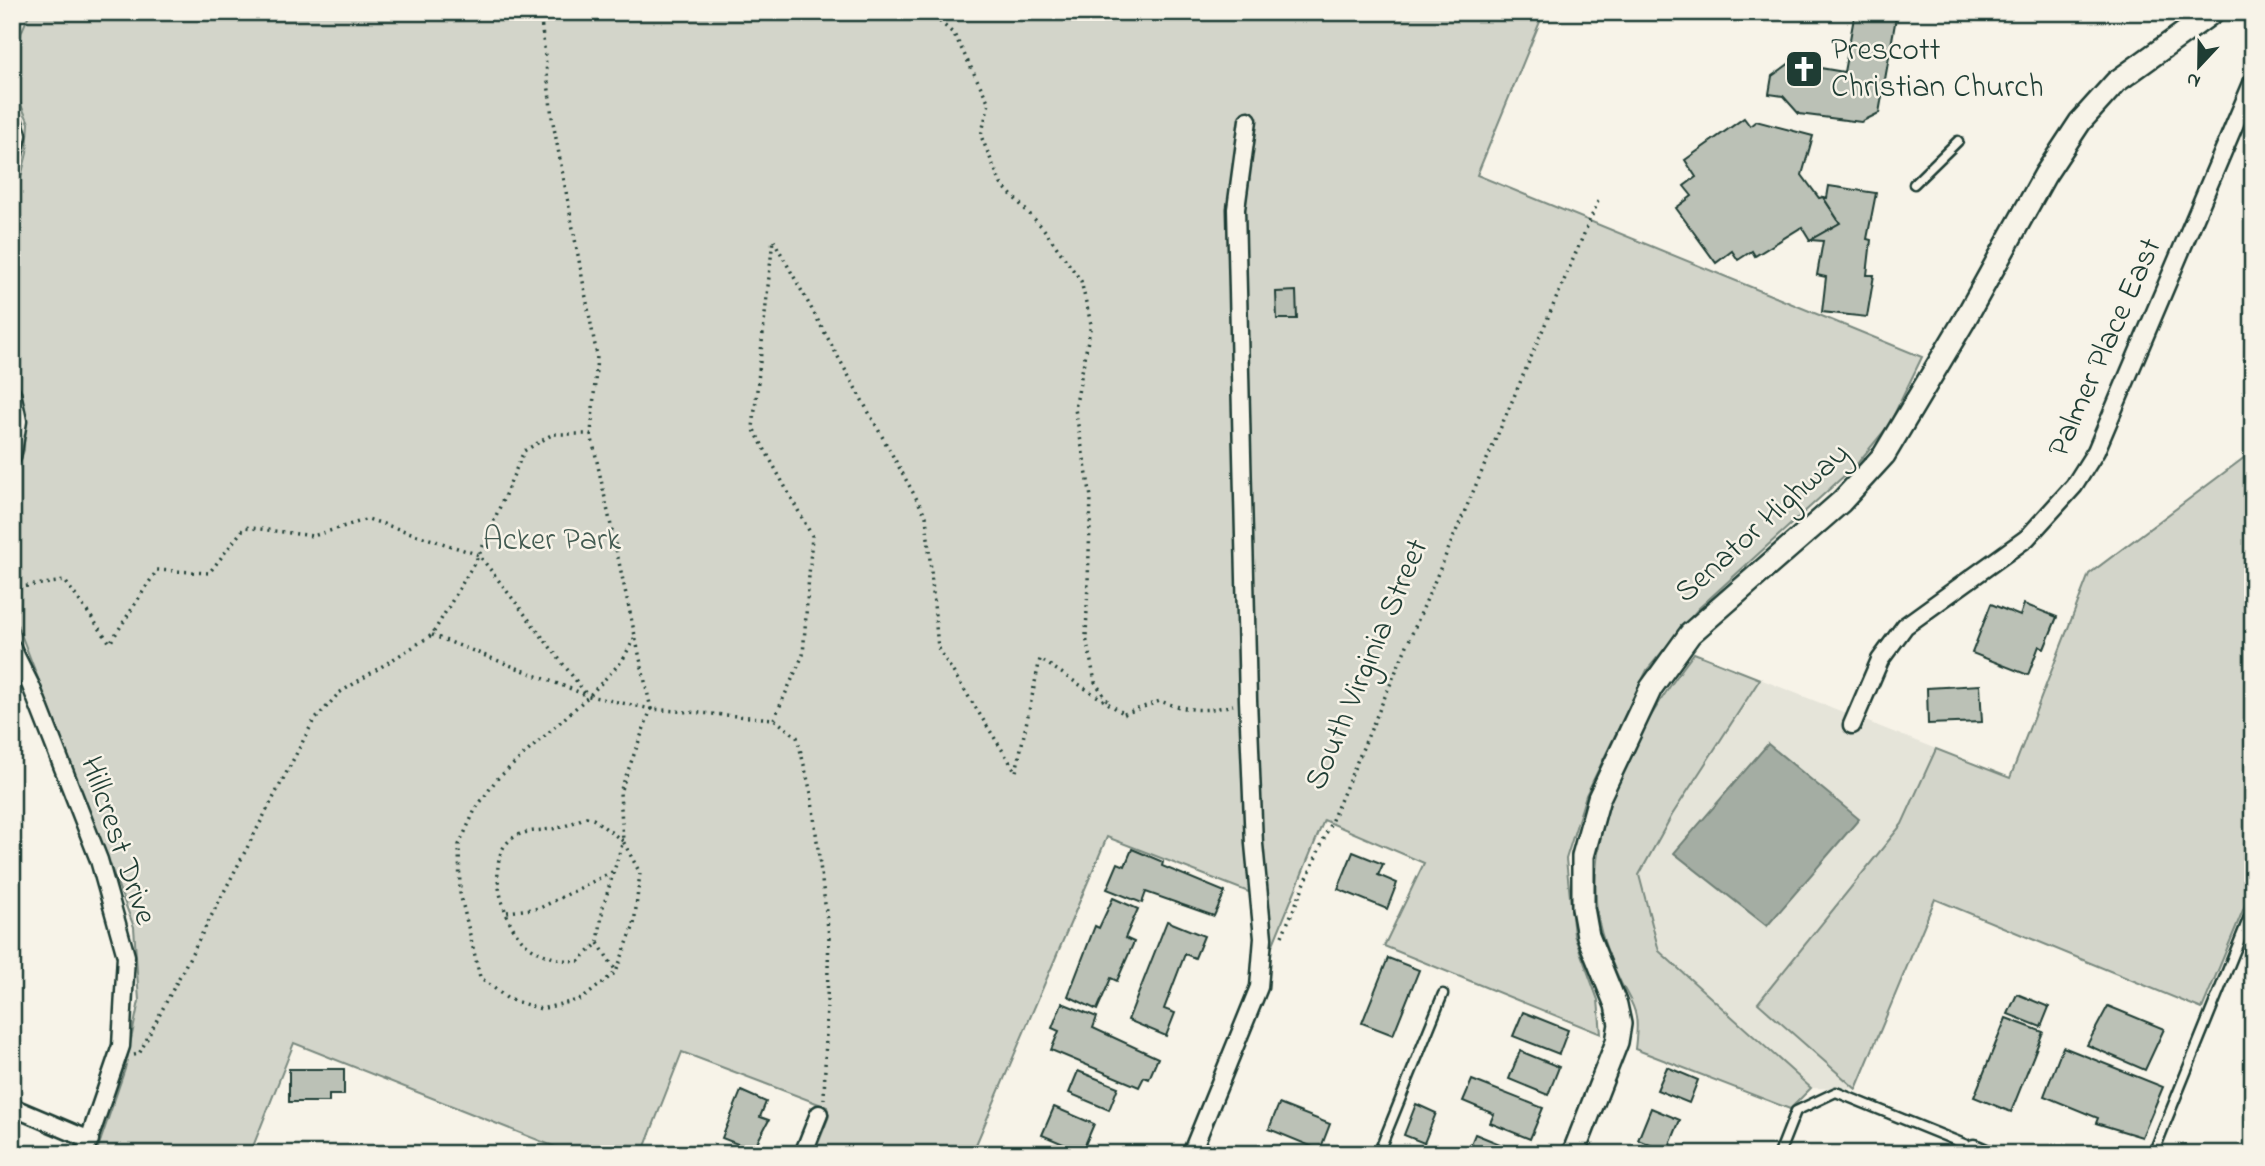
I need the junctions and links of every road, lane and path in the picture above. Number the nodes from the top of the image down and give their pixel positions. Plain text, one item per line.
1 (540, 12) edge
2 (929, 12) edge
3 (2213, 12) edge
4 (2253, 81) edge
5 (12, 116) edge
6 (1248, 120) dead end
7 (1958, 141) dead end
8 (12, 163) edge
9 (1914, 184) dead end
10 (1599, 199) dead end
11 (12, 393) edge
12 (591, 434) junction
13 (12, 457) edge
14 (479, 555) junction
15 (12, 588) edge
16 (432, 635) junction
17 (635, 637) junction
18 (12, 648) edge
19 (589, 696) junction
20 (1248, 700) junction
21 (651, 709) junction
22 (1126, 715) junction
23 (774, 719) junction
24 (1852, 725) dead end
25 (623, 841) junction
26 (614, 872) junction
27 (2253, 907) edge
28 (507, 912) junction
29 (1281, 937) dead end
30 (598, 943) junction
31 (616, 972) junction
32 (1443, 994) dead end
33 (117, 1059) junction
34 (12, 1107) edge
35 (820, 1114) joint
36 (87, 1147) edge
37 (1978, 1152) edge
38 (803, 1154) edge
39 (1191, 1154) edge
40 (1378, 1154) edge
41 (1573, 1154) edge
42 (1779, 1154) edge
43 (2153, 1154) edge

1 - 12 path
2 - 22 path
3 - 41 street, Senator Highway
4 - 24 street, Palmer Place East
5 - 8 street
6 - 20 street
7 - 9 lane
10 - 29 path, South Virginia Street
11 - 13 street
12 - 14 path
12 - 17 path
14 - 15 path
14 - 16 path
14 - 19 path
16 - 19 path
16 - 33 path
17 - 19 path
17 - 21 path
18 - 33 street, Hillcrest Drive
19 - 21 path
19 - 31 path
20 - 22 path
20 - 39 street
21 - 23 path
21 - 25 path
22 - 23 path
23 - 35 path
25 - 26 path
25 - 28 path
25 - 31 path
26 - 28 path
26 - 30 path
27 - 43 lane
28 - 30 path
30 - 31 path
32 - 40 lane
33 - 36 street, Hillcrest Drive
34 - 36 street
35 - 38 street
37 - 42 lane

